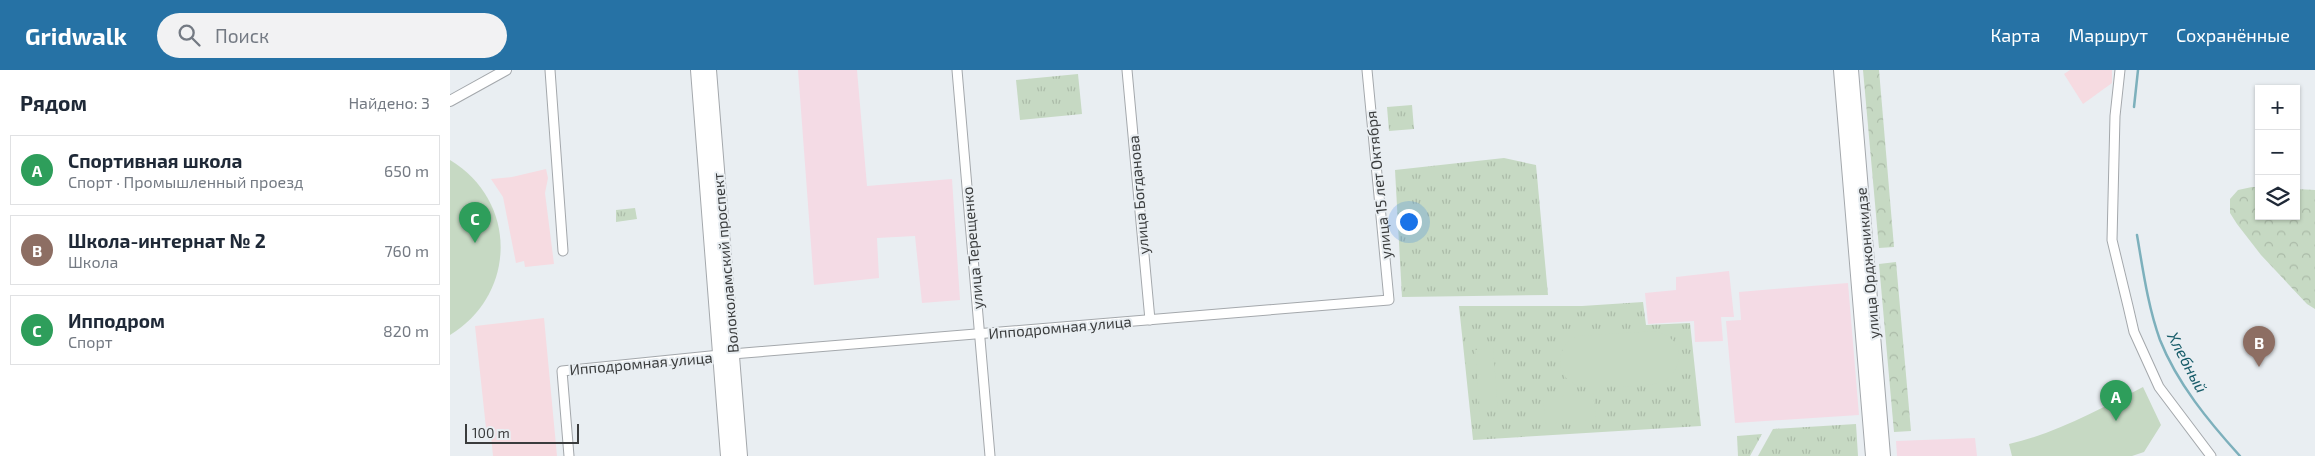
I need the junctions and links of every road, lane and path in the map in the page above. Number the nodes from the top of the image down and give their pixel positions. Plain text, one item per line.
1 (503, 70) edge
2 (550, 70) edge
3 (698, 70) edge
4 (709, 70) edge
5 (956, 70) edge
6 (1127, 70) edge
7 (1367, 70) edge
8 (1841, 70) edge
9 (1851, 70) edge
10 (2120, 70) edge
11 (450, 101) edge
12 (563, 252) dead end
13 (1389, 300) joint
14 (1150, 320) junction
15 (979, 334) junction
16 (726, 355) junction
17 (1870, 418) junction
18 (1881, 428) junction
19 (569, 456) edge
20 (728, 456) edge
21 (740, 456) edge
22 (990, 456) edge
23 (1873, 456) edge
24 (1883, 456) edge
25 (2212, 456) edge

1 - 11 street
2 - 12 street
3 - 16 main road, Волоколамский проспект
4 - 16 main road, Волоколамский проспект
5 - 15 street, улица Терещенко
6 - 14 street, улица Богданова
7 - 13 street, улица 15 лет Октября
8 - 17 main road, улица Орджоникидзе
9 - 18 main road, улица Орджоникидзе
10 - 25 street
13 - 14 street, Ипподромная улица
14 - 15 street, Ипподромная улица
15 - 16 street, Ипподромная улица
15 - 22 street, улица Терещенко
16 - 19 street, Ипподромная улица
16 - 20 main road, Волоколамский проспект
16 - 21 main road, Волоколамский проспект
17 - 18 main road
17 - 23 main road, улица Орджоникидзе
18 - 24 main road, улица Орджоникидзе

